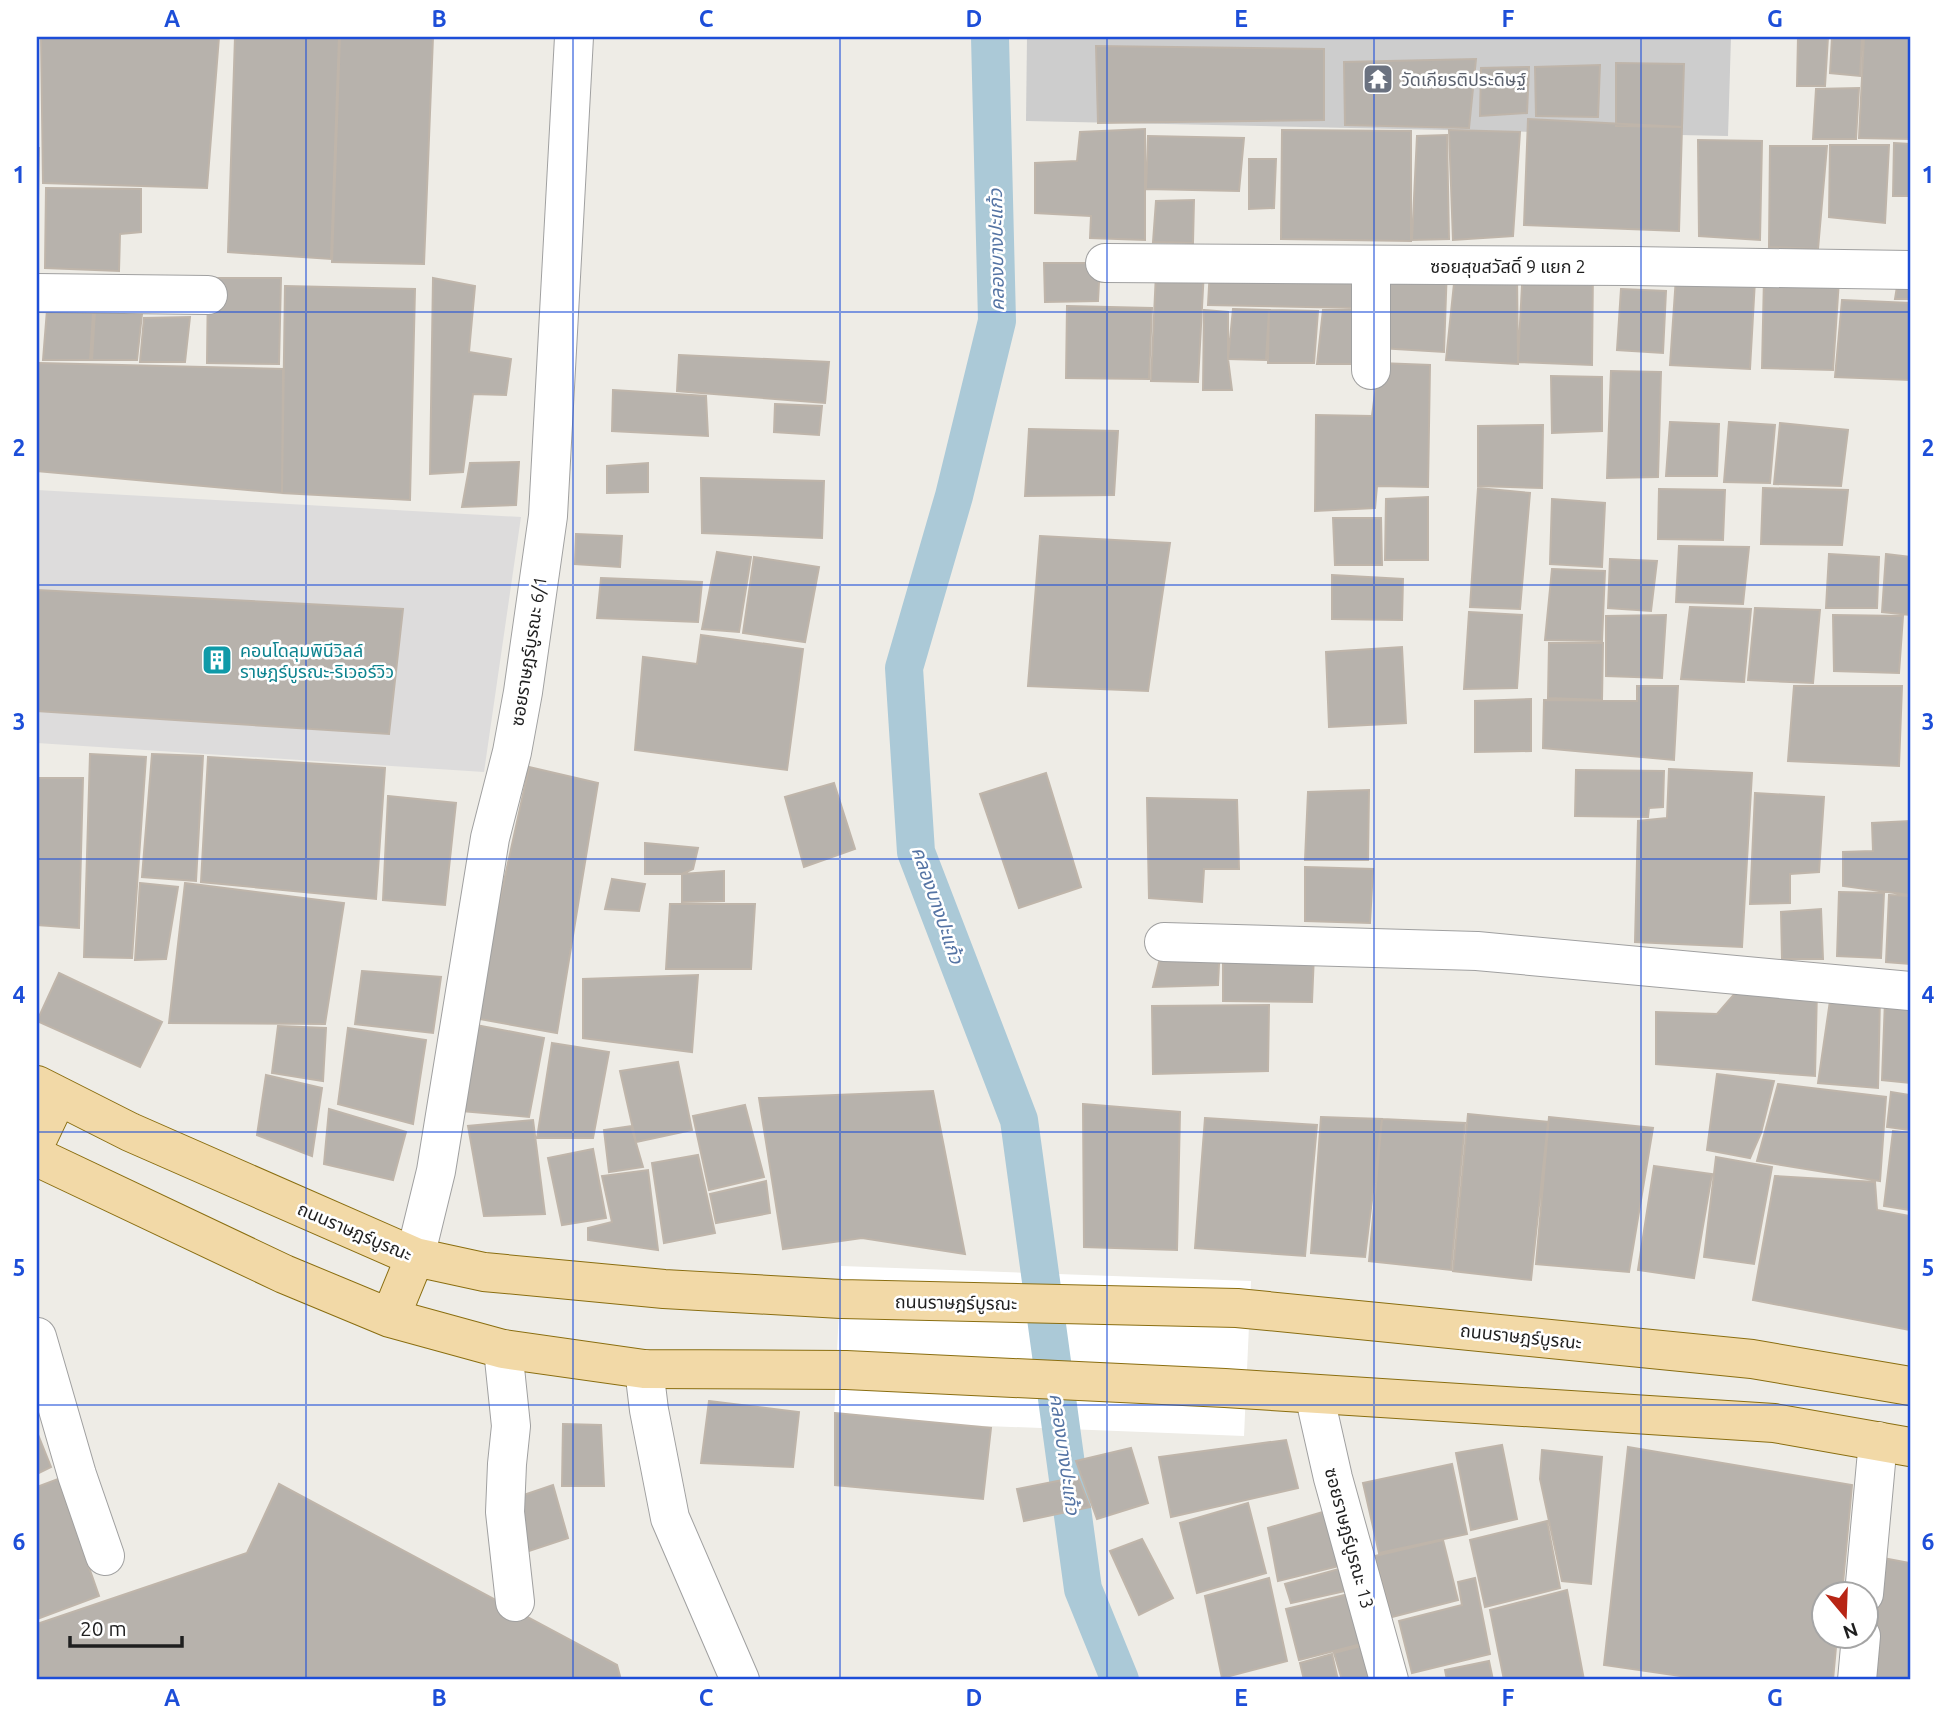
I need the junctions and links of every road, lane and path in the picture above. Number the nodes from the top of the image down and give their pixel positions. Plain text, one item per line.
1 (574, 37) edge
2 (1105, 263) dead end
3 (1371, 265) junction
4 (1910, 270) edge
5 (37, 293) edge
6 (208, 295) dead end
7 (1371, 370) dead end
8 (1164, 942) dead end
9 (1910, 991) edge
10 (47, 1090) edge
11 (37, 1140) edge
12 (37, 1157) edge
13 (415, 1257) junction
14 (390, 1318) junction
15 (37, 1338) edge
16 (503, 1349) junction
17 (644, 1369) junction
18 (1910, 1387) edge
19 (1314, 1394) junction
20 (1894, 1444) edge
21 (105, 1556) dead end
22 (1867, 1580) edge
23 (515, 1602) dead end
24 (1860, 1650) edge
25 (740, 1680) edge
26 (1389, 1680) edge
27 (1857, 1680) edge

1 - 13 street, ซอยราษฎร์บูรณะ 6/1
2 - 3 street, ซอยสุขสวัสดิ์ 9 แยก 2
3 - 4 street, ซอยสุขสวัสดิ์ 9 แยก 2
3 - 7 street
5 - 6 street
8 - 9 street
10 - 11 main road
10 - 13 main road, ถนนราษฎร์บูรณะ
12 - 14 main road
13 - 14 main road
13 - 18 main road, ถนนราษฎร์บูรณะ
14 - 16 main road
15 - 21 street
16 - 17 main road
16 - 23 street
17 - 19 main road
17 - 25 street
19 - 20 main road
19 - 26 street, ซอยราษฎร์บูรณะ 13
20 - 22 street
24 - 27 street

